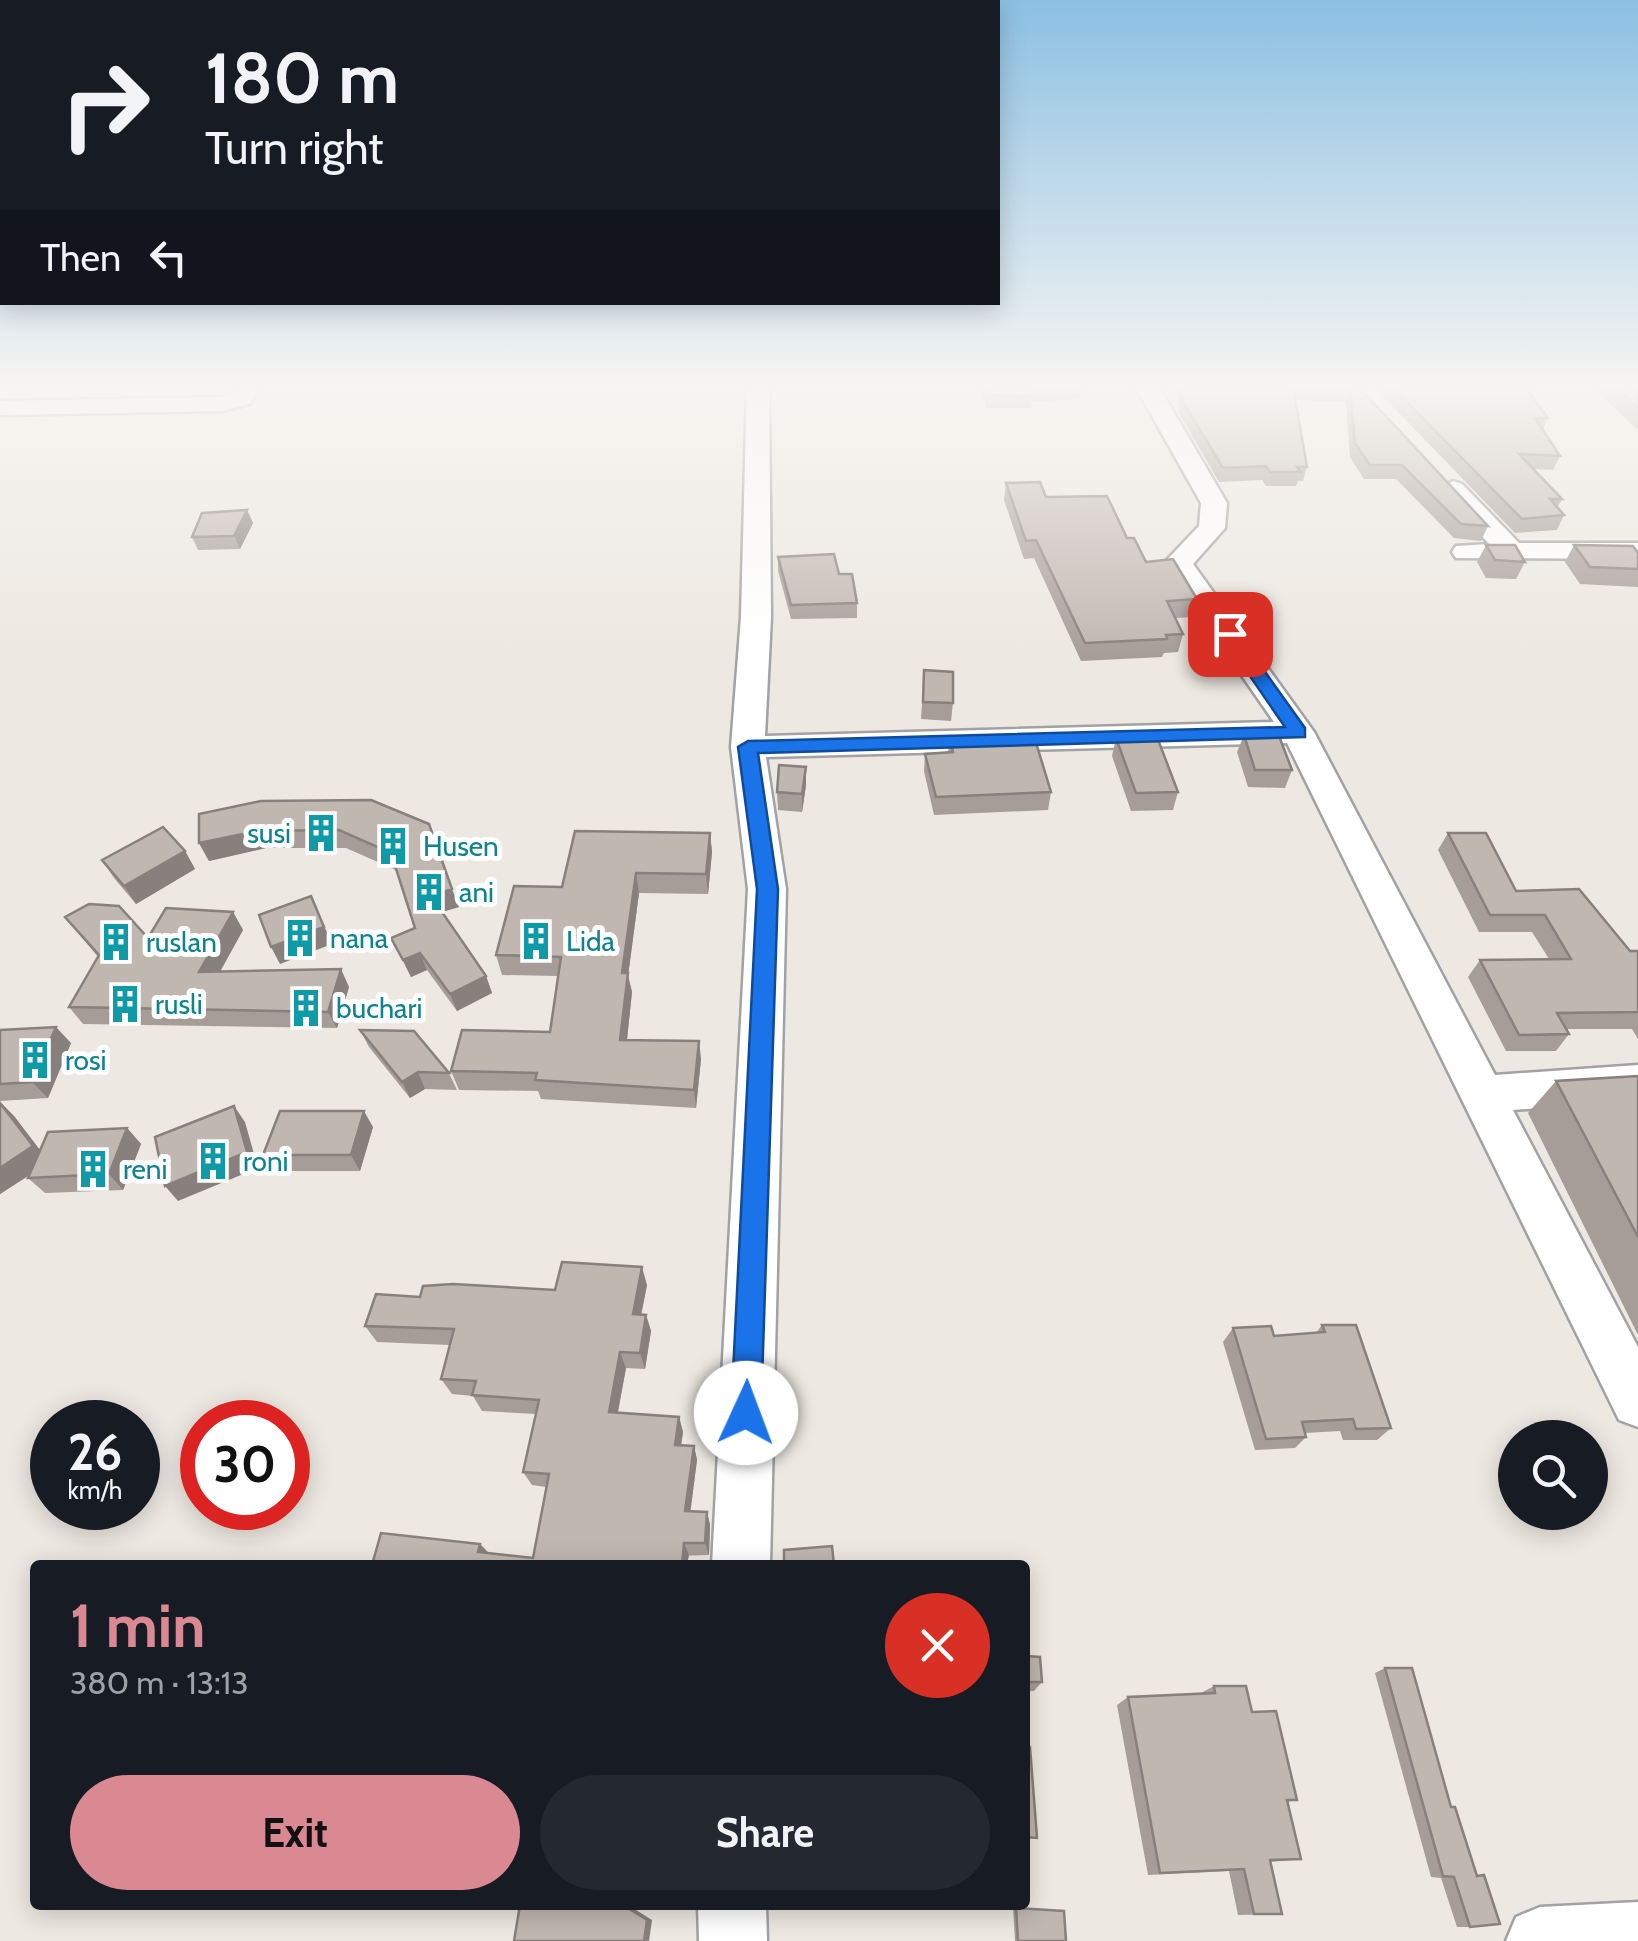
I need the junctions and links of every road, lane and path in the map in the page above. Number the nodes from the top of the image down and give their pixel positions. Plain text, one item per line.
1 (757, 475) edge
2 (1198, 475) edge
3 (1439, 475) edge
4 (1638, 551) edge
5 (1466, 552) dead end
6 (1512, 552) junction
7 (1298, 732) junction
8 (748, 747) junction
9 (1638, 1083) edge
10 (1484, 1094) junction
11 (1638, 1400) edge
12 (741, 1560) edge
13 (732, 1910) edge
14 (1638, 1936) edge
15 (733, 1941) edge
16 (1540, 1941) edge

1 - 8 street
2 - 7 street
3 - 6 street
4 - 6 street
5 - 6 street
7 - 8 street
7 - 10 street
8 - 12 street
9 - 10 street
10 - 11 street
13 - 15 street
14 - 16 street

